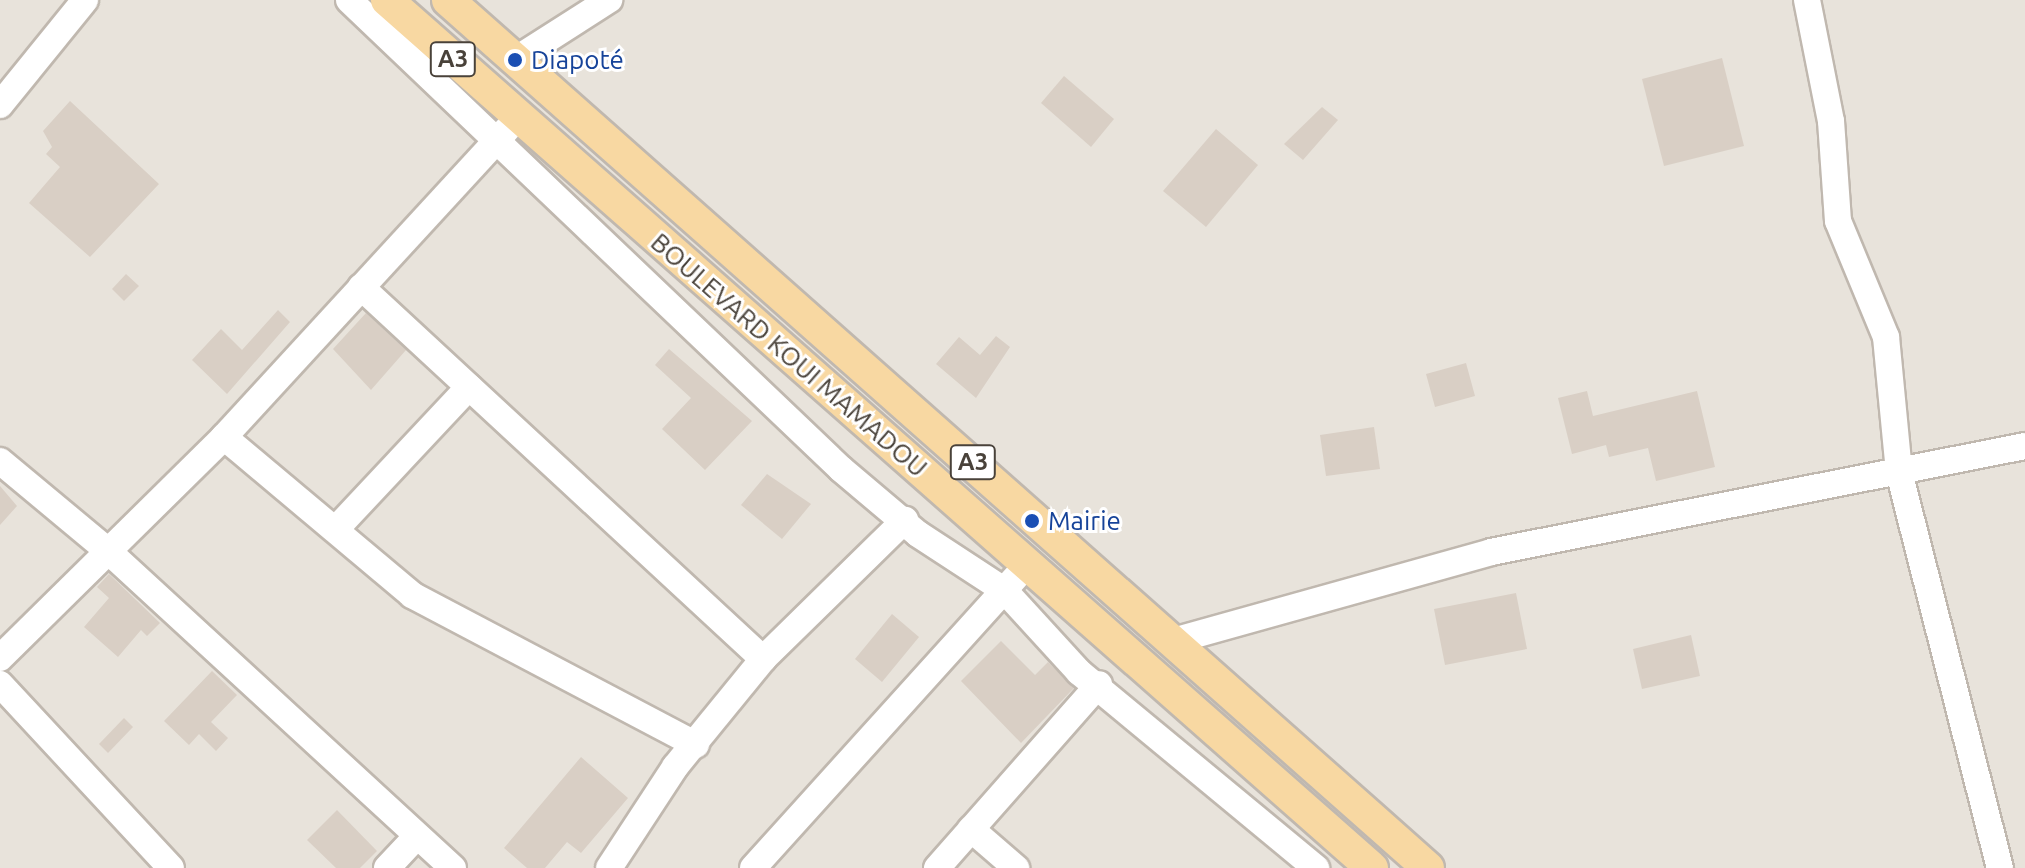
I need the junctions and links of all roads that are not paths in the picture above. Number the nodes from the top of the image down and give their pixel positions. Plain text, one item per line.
1 (85, 0) edge
2 (349, 0) edge
3 (387, 0) edge
4 (448, 0) edge
5 (609, 0) edge
6 (1807, 0) edge
7 (515, 60) junction
8 (485, 88) junction
9 (0, 105) edge
10 (507, 129) junction
11 (361, 287) junction
12 (469, 387) junction
13 (224, 437) junction
14 (2025, 446) edge
15 (0, 461) edge
16 (1899, 472) junction
17 (905, 520) junction
18 (337, 528) junction
19 (107, 550) junction
20 (1036, 569) junction
21 (1011, 598) junction
22 (1173, 641) junction
23 (0, 658) edge
24 (763, 659) junction
25 (0, 684) edge
26 (1099, 684) junction
27 (696, 745) junction
28 (971, 829) junction
29 (417, 836) junction
30 (171, 868) edge
31 (387, 868) edge
32 (453, 868) edge
33 (609, 868) edge
34 (753, 868) edge
35 (774, 868) edge
36 (937, 868) edge
37 (1016, 868) edge
38 (1316, 868) edge
39 (1372, 868) edge
40 (1428, 868) edge
41 (2000, 868) edge

1 - 9 street
2 - 10 street
3 - 8 main road, BOULEVARD KOUI MAMADOU / A3
4 - 7 main road, BOULEVARD KOUI MAMADOU / A3
5 - 7 street
6 - 16 street
7 - 8 main road
7 - 22 main road, BOULEVARD KOUI MAMADOU / A3
8 - 10 main road, BOULEVARD KOUI MAMADOU / A3
10 - 11 street
10 - 17 street
10 - 20 main road, BOULEVARD KOUI MAMADOU / A3
11 - 12 street
11 - 13 street
12 - 18 street
12 - 24 street
13 - 18 street
13 - 19 street
14 - 16 street
15 - 19 street
16 - 22 street
16 - 41 street
17 - 21 street
17 - 24 street
18 - 27 street
19 - 23 street
19 - 29 street
20 - 21 street
20 - 39 main road, BOULEVARD KOUI MAMADOU / A3
21 - 26 street
21 - 34 street
21 - 35 street
22 - 40 main road, BOULEVARD KOUI MAMADOU / A3
24 - 27 street
25 - 30 street
26 - 28 street
26 - 38 street
27 - 33 street
28 - 36 street
28 - 37 street
29 - 31 street
29 - 32 street

